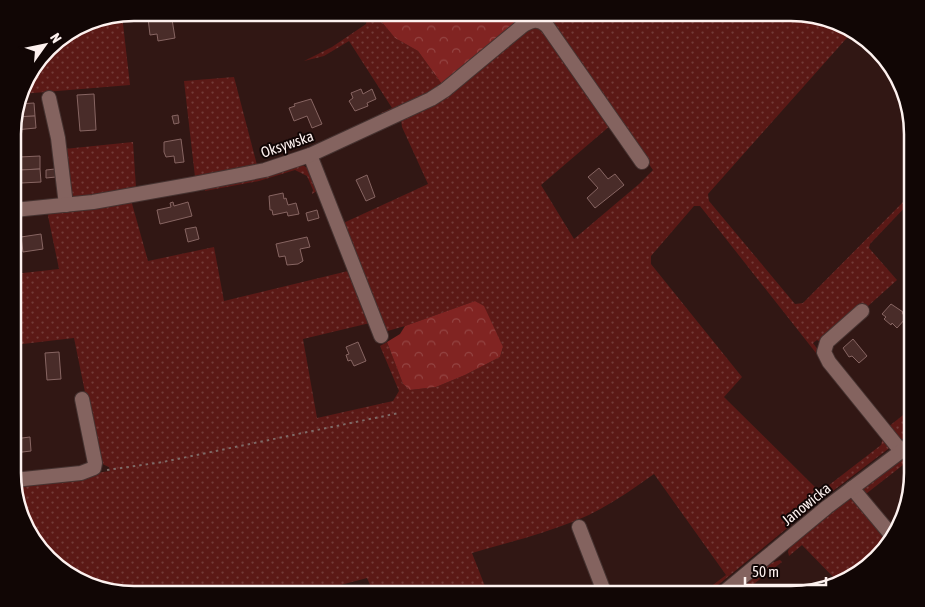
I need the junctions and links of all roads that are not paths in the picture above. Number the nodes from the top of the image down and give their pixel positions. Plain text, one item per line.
1 (532, 21) edge
2 (539, 21) edge
3 (49, 98) dead end
4 (310, 155) junction
5 (642, 162) dead end
6 (66, 205) junction
7 (21, 209) edge
8 (862, 311) dead end
9 (381, 336) dead end
10 (82, 399) dead end
11 (904, 449) edge
12 (901, 451) junction
13 (21, 479) edge
14 (852, 488) junction
15 (579, 527) dead end
16 (888, 530) edge
17 (602, 586) edge
18 (732, 586) edge

1 - 4 street, Oksywska
2 - 5 street, Oksywska
3 - 6 street
4 - 6 street, Oksywska
4 - 9 street
6 - 7 street, Oksywska
8 - 12 street
10 - 13 street
11 - 12 street, Janowicka
12 - 14 street, Janowicka
14 - 16 street
14 - 18 street, Janowicka
15 - 17 street

